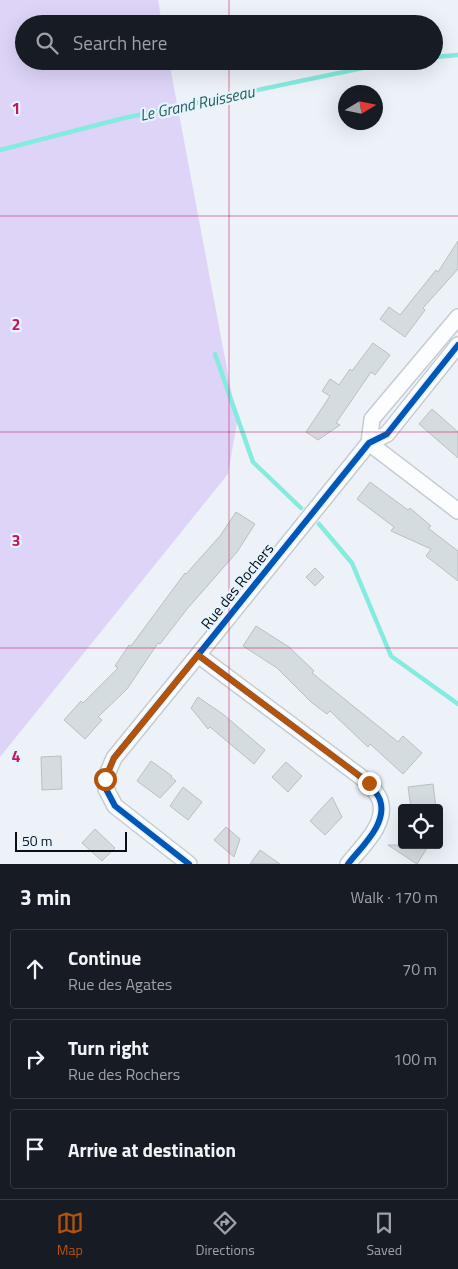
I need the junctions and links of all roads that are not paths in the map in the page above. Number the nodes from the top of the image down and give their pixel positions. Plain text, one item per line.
1 (458, 317) edge
2 (458, 345) edge
3 (369, 443) junction
4 (458, 511) edge
5 (198, 655) junction
6 (189, 864) edge
7 (348, 864) edge

1 - 3 street
2 - 3 street, Rue des Rochers
3 - 4 street
3 - 5 street, Rue des Rochers
5 - 6 street, Rue des Rochers
5 - 7 street

